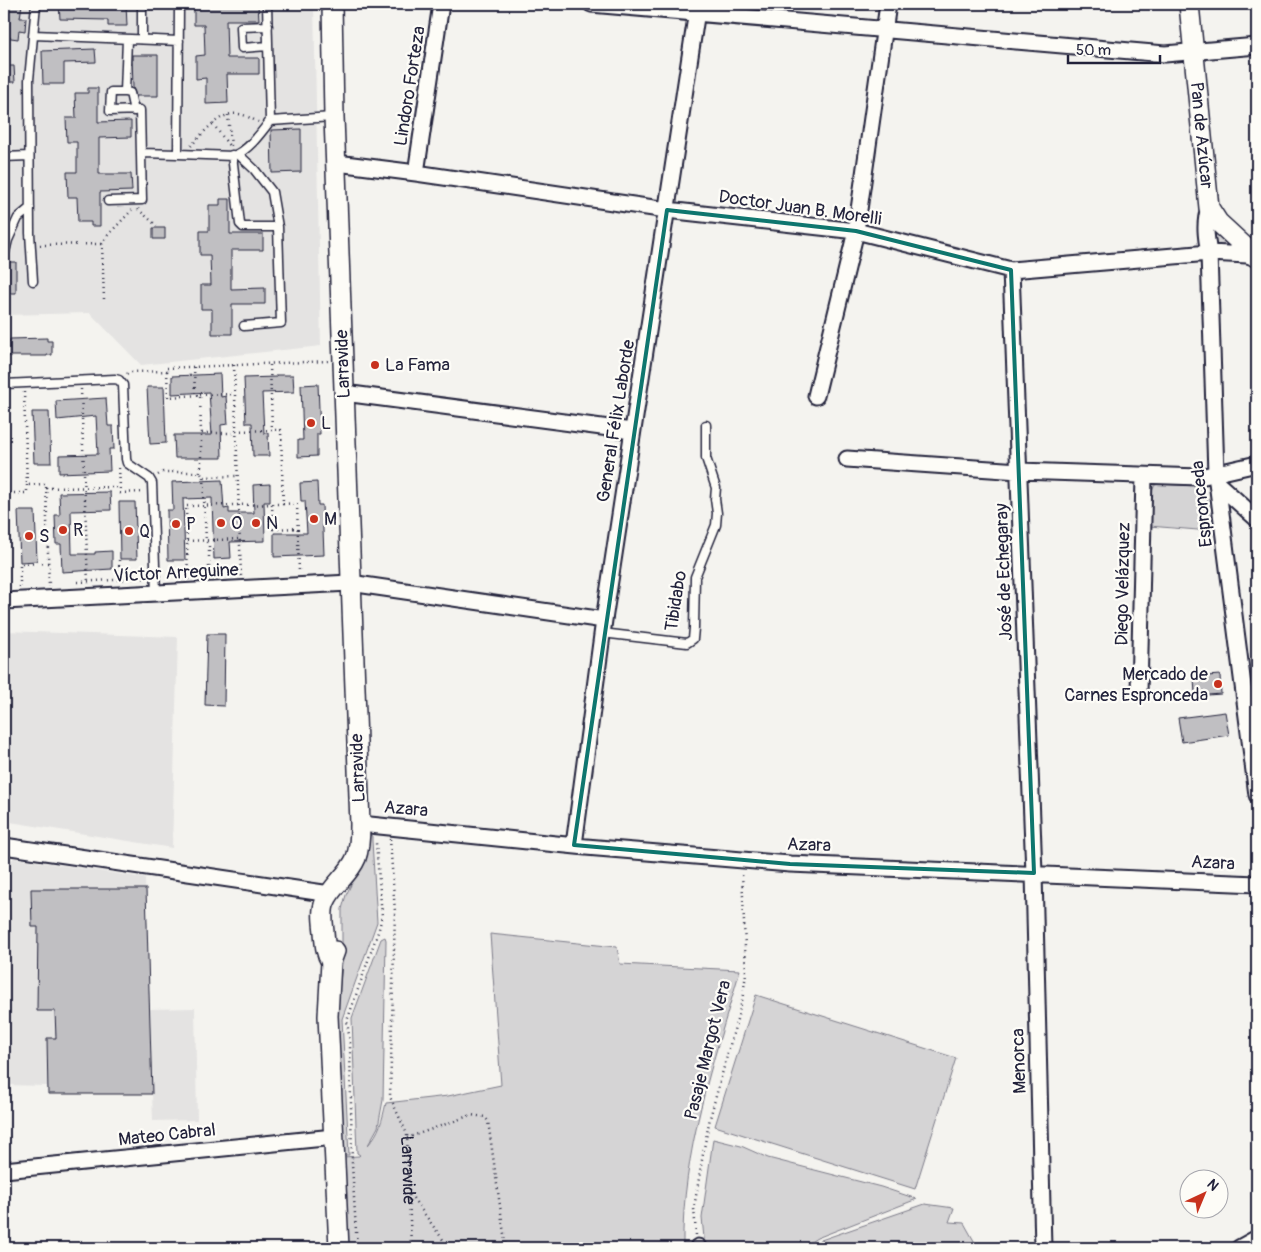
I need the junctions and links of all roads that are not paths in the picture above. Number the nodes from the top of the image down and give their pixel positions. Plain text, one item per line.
1 (36, 4) edge
2 (142, 4) edge
3 (179, 4) edge
4 (267, 4) edge
5 (332, 4) edge
6 (442, 4) edge
7 (591, 4) edge
8 (888, 4) edge
9 (1189, 4) edge
10 (697, 9) edge
11 (268, 26) junction
12 (885, 29) junction
13 (34, 35) junction
14 (127, 39) junction
15 (142, 39) junction
16 (179, 41) junction
17 (268, 46) junction
18 (1257, 46) edge
19 (1194, 51) junction
20 (125, 92) junction
21 (134, 110) junction
22 (334, 117) junction
23 (268, 123) junction
24 (141, 153) junction
25 (181, 154) junction
26 (235, 155) junction
27 (30, 156) junction
28 (4, 157) edge
29 (336, 163) junction
30 (416, 173) junction
31 (108, 200) dead end
32 (30, 208) junction
33 (1209, 208) junction
34 (667, 210) junction
35 (278, 227) junction
36 (856, 231) junction
37 (5, 252) edge
38 (1209, 253) junction
39 (1257, 258) edge
40 (1011, 270) junction
41 (33, 282) dead end
42 (244, 326) dead end
43 (4, 384) edge
44 (344, 393) junction
45 (816, 396) dead end
46 (706, 424) dead end
47 (632, 431) junction
48 (847, 459) dead end
49 (1257, 464) edge
50 (1019, 471) junction
51 (1144, 476) junction
52 (1216, 478) junction
53 (1257, 519) edge
54 (350, 584) junction
55 (156, 585) junction
56 (4, 601) edge
57 (603, 626) junction
58 (1139, 693) dead end
59 (1252, 733) edge
60 (1257, 794) edge
61 (375, 824) junction
62 (574, 845) junction
63 (4, 846) edge
64 (1034, 873) junction
65 (1257, 884) edge
66 (330, 894) junction
67 (334, 1137) junction
68 (4, 1170) edge
69 (1257, 1238) edge
70 (338, 1248) edge
71 (1043, 1248) edge
72 (1239, 1248) edge

1 - 13 lane
2 - 15 lane
3 - 16 lane
4 - 11 lane
5 - 22 street, Larravide
6 - 30 street, Lindoro Forteza
7 - 10 street
8 - 12 street
9 - 19 street, Pan de Azúcar
10 - 12 street
10 - 34 street, General Félix Laborde
11 - 17 lane
11 - 17 lane
12 - 19 street
12 - 36 street
13 - 14 lane
13 - 27 lane
14 - 15 lane
14 - 20 lane
15 - 16 lane
16 - 25 lane
17 - 23 lane
18 - 19 street
19 - 33 street, Pan de Azúcar
20 - 21 lane
20 - 21 lane
21 - 24 lane
22 - 23 lane
22 - 29 street, Larravide
23 - 26 lane
24 - 25 lane
24 - 31 lane
25 - 26 lane
26 - 35 lane
26 - 35 lane
27 - 28 lane
27 - 32 lane
29 - 30 street, Doctor Juan B. Morelli
29 - 44 street, Larravide
30 - 34 street, Doctor Juan B. Morelli
32 - 37 lane
32 - 41 lane
33 - 38 street, Espronceda
33 - 39 street
34 - 36 street, Doctor Juan B. Morelli
34 - 47 street, General Félix Laborde
35 - 42 lane
36 - 40 street, Doctor Juan B. Morelli
36 - 45 street
38 - 39 street, Doctor Juan B. Morelli
38 - 40 street, Doctor Juan B. Morelli
38 - 52 street, Espronceda
40 - 50 street, José de Echegaray
43 - 55 lane
44 - 47 street
44 - 54 street, Larravide
46 - 57 lane, Tibidabo
47 - 57 street, General Félix Laborde
48 - 50 street
49 - 52 street
50 - 51 street
50 - 64 street, José de Echegaray
51 - 52 street
51 - 58 street, Diego Velázquez
52 - 53 street
52 - 59 street, Espronceda
54 - 55 street, Víctor Arreguine
54 - 57 street, Tibidabo
54 - 61 street, Larravide
55 - 56 street, Víctor Arreguine
57 - 62 street, General Félix Laborde
59 - 60 street, Espronceda
61 - 62 street, Azara
61 - 66 street, Larravide
62 - 64 street, Azara
63 - 66 street
64 - 65 street, Azara
64 - 71 street, Menorca
66 - 67 street, Larravide
67 - 68 street, Mateo Cabral
67 - 70 street, Larravide
69 - 72 street

